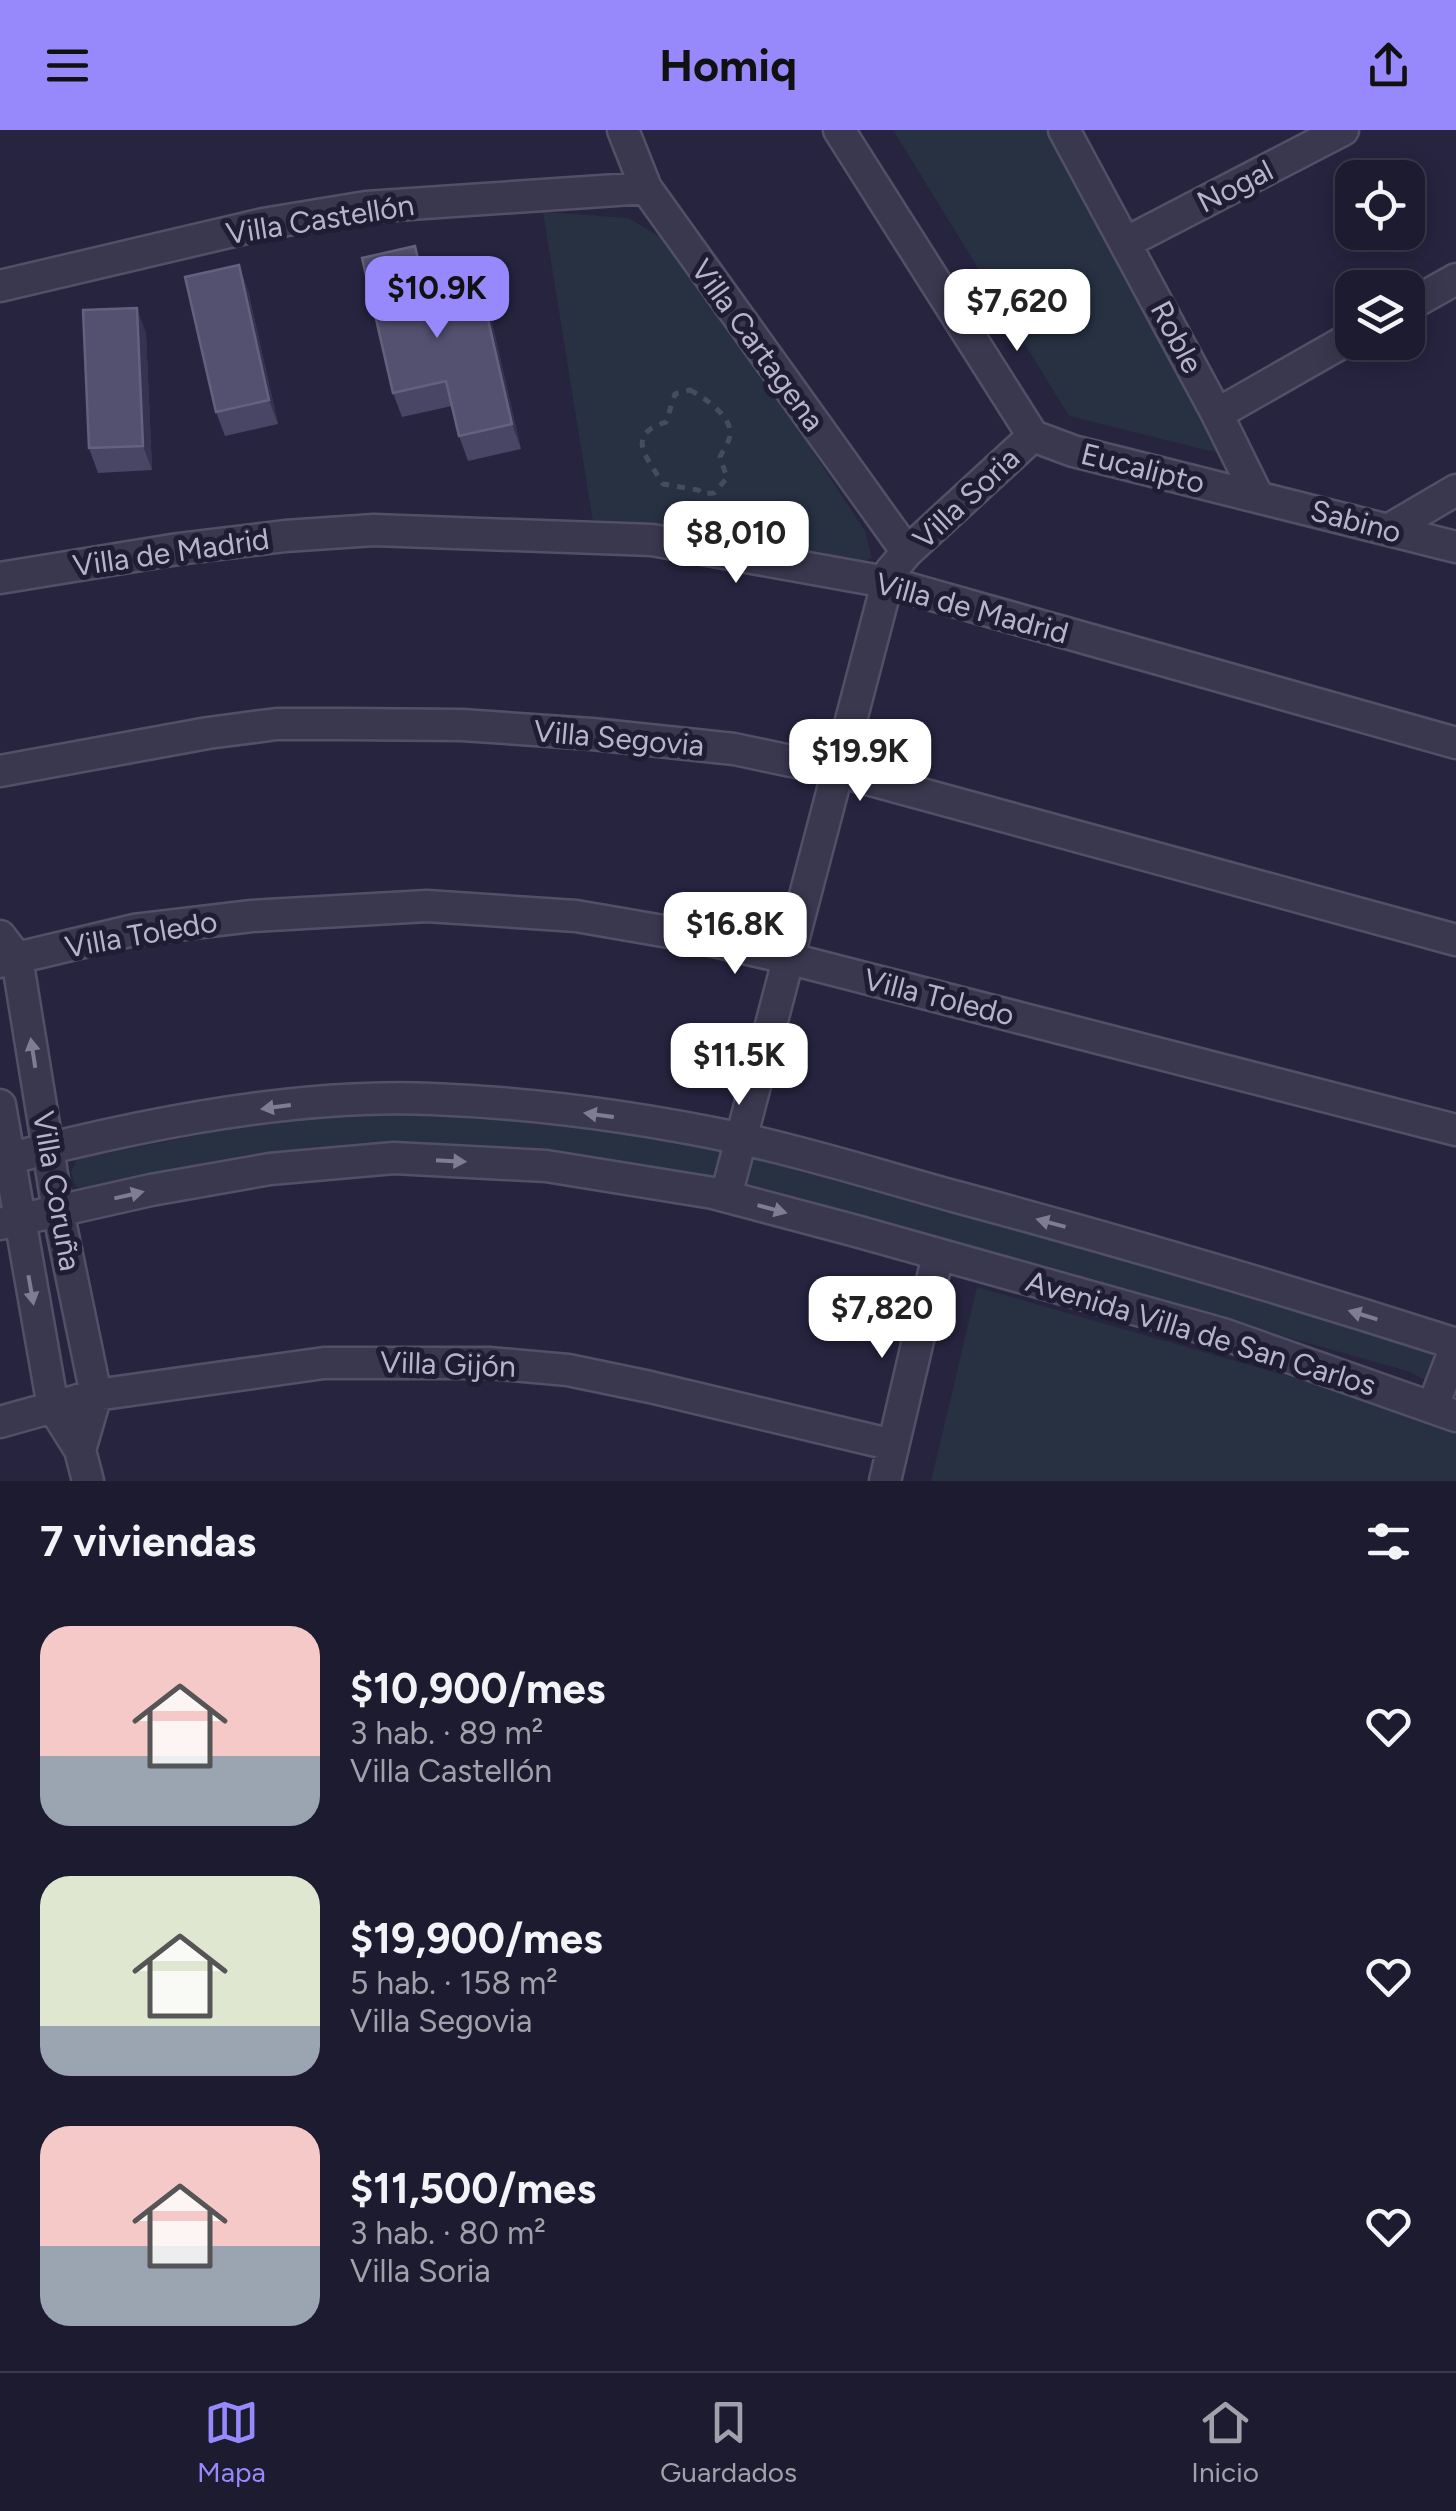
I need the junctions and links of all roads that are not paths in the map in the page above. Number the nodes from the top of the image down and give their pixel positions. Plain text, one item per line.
1 (623, 130) edge
2 (838, 130) edge
3 (1064, 130) edge
4 (1343, 130) edge
5 (646, 188) junction
6 (1127, 242) junction
7 (1456, 279) edge
8 (0, 286) edge
9 (1425, 296) edge
10 (1335, 347) edge
11 (1218, 414) junction
12 (1033, 436) junction
13 (1456, 490) edge
14 (1257, 495) junction
15 (1388, 530) junction
16 (1456, 546) edge
17 (907, 552) junction
18 (0, 578) edge
19 (886, 582) junction
20 (1456, 742) edge
21 (0, 771) edge
22 (838, 771) junction
23 (1456, 940) edge
24 (6, 952) edge
25 (787, 958) junction
26 (0, 1105) edge
27 (1456, 1130) edge
28 (739, 1139) junction
29 (49, 1149) junction
30 (4, 1160) edge
31 (726, 1196) junction
32 (58, 1211) junction
33 (9, 1221) edge
34 (938, 1255) junction
35 (1456, 1345) edge
36 (96, 1395) junction
37 (52, 1406) junction
38 (1444, 1411) edge
39 (0, 1422) edge
40 (893, 1445) junction
41 (80, 1450) junction
42 (88, 1481) edge
43 (885, 1481) edge

1 - 5 street, Villa Cartagena
2 - 12 street
3 - 6 street, Roble
4 - 6 street, Nogal
5 - 8 street, Villa Castellón
5 - 17 street, Villa Cartagena
6 - 11 street, Roble
7 - 9 street
10 - 11 street
11 - 14 street, Roble
12 - 14 street, Eucalipto
12 - 17 street, Villa Soria
13 - 15 street
14 - 15 street, Sabino
15 - 16 street, Sabino
17 - 19 street, Villa Soria
18 - 19 street, Villa de Madrid
19 - 20 street, Villa de Madrid
19 - 22 street, Villa Soria
21 - 22 street, Villa Segovia
22 - 23 street, Villa Segovia
22 - 25 street, Villa Soria
24 - 25 street, Villa Toledo
29 -> 24 street, Villa Coruña
25 - 27 street, Villa Toledo
25 - 28 street, Villa Soria
26 - 30 street, Villa Coruña
28 -> 29 street, Avenida Villa de San Carlos
28 - 31 street, Villa Soria
35 -> 28 street, Avenida Villa de San Carlos
29 - 30 street, Avenida Villa de San Carlos
29 - 32 street, Villa Coruña
30 - 33 street, Villa Coruña
32 -> 31 street, Avenida Villa de San Carlos
31 -> 34 street, Avenida Villa de San Carlos
32 - 33 street, Avenida Villa de San Carlos
32 - 36 street, Villa Coruña
33 -> 37 street, Villa Coruña
34 - 38 street, Avenida Villa de San Carlos
34 - 40 street
35 - 38 street
36 - 37 street, Villa Gijón
36 - 40 street, Villa Gijón
36 - 41 street, Villa Coruña
37 - 39 street, Villa Gijón
37 - 41 street, Villa Coruña
40 - 43 street
41 - 42 street, Villa Coruña

